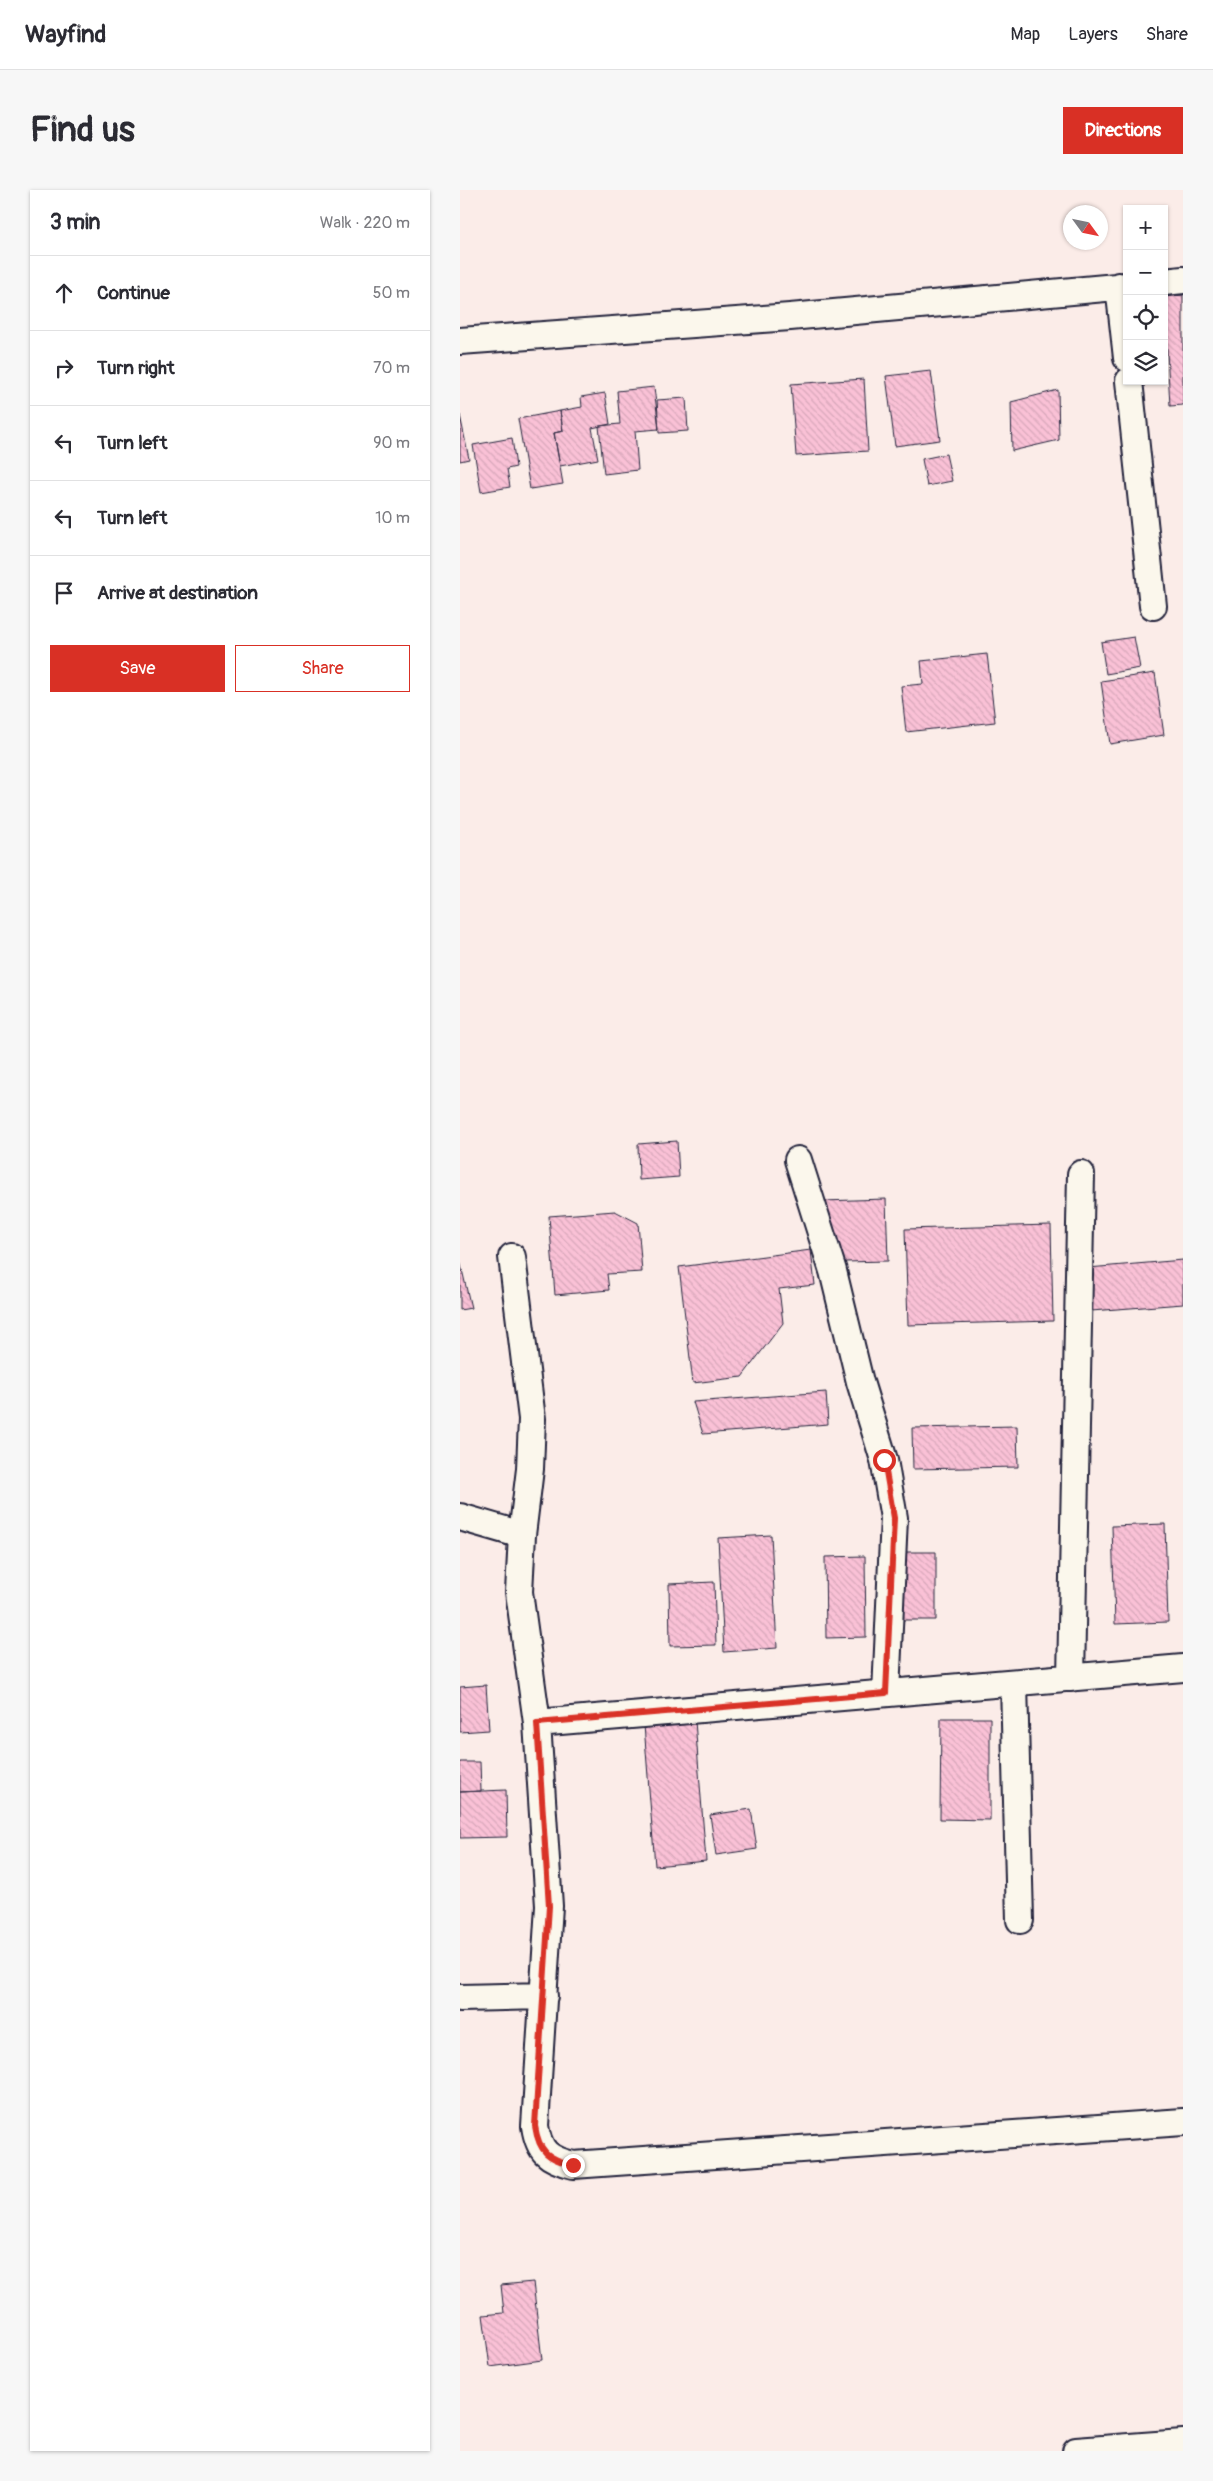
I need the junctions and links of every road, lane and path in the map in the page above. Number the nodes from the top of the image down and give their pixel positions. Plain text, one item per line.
1 (1183, 280) edge
2 (1168, 282) edge
3 (1123, 286) edge
4 (1124, 295) edge
5 (1126, 340) edge
6 (460, 341) edge
7 (1129, 385) edge
8 (1153, 606) dead end
9 (798, 1160) dead end
10 (1081, 1174) dead end
11 (512, 1257) dead end
12 (460, 1517) edge
13 (522, 1535) junction
14 (1183, 1668) edge
15 (1070, 1678) junction
16 (1014, 1683) junction
17 (886, 1693) junction
18 (537, 1723) junction
19 (1020, 1920) dead end
20 (544, 1996) junction
21 (460, 1998) edge
22 (1183, 2122) edge
23 (1183, 2443) edge
24 (1076, 2451) edge

1 - 2 street
3 - 6 street
4 - 5 street
7 - 8 street
9 - 17 street
10 - 15 street
11 - 13 street
12 - 13 street
13 - 18 street
14 - 15 street
15 - 16 street
16 - 17 street
16 - 19 street
17 - 18 street
18 - 20 street
20 - 21 street
20 - 22 street
23 - 24 street

